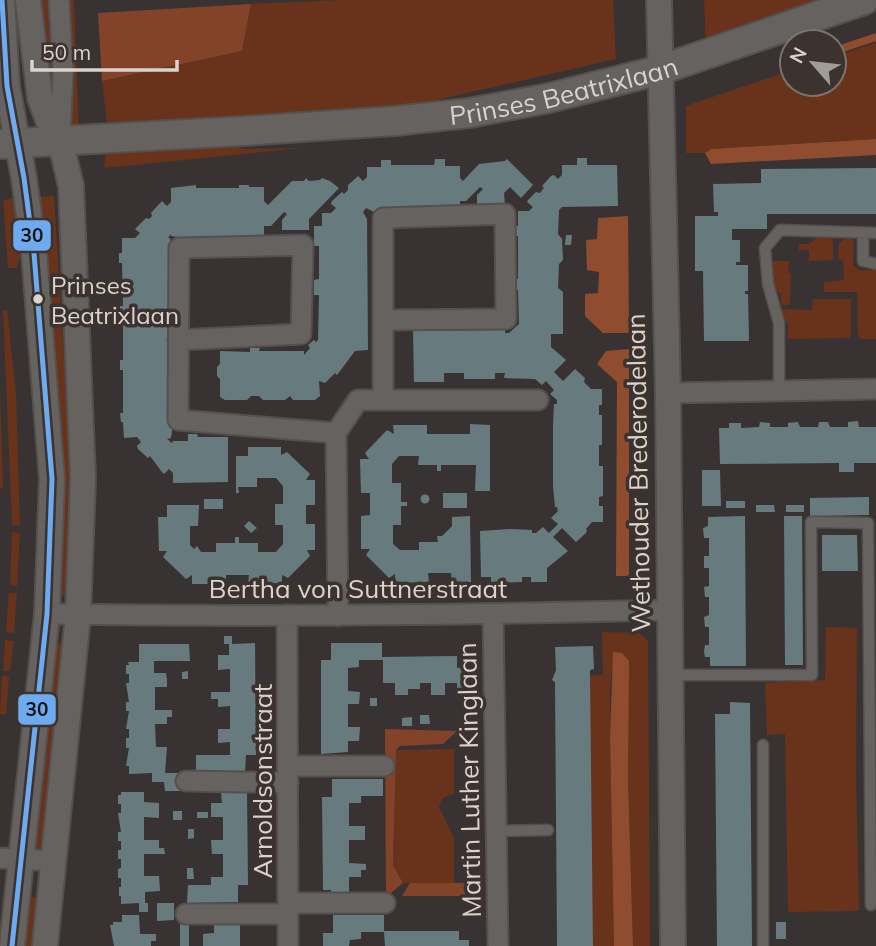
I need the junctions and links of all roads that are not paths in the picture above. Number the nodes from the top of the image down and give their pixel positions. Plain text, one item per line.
1 (2, 0) edge
2 (28, 0) edge
3 (60, 0) edge
4 (659, 0) edge
5 (864, 0) edge
6 (660, 70) junction
7 (60, 140) junction
8 (8, 143) edge
9 (863, 233) junction
10 (876, 233) edge
11 (876, 264) edge
12 (383, 320) junction
13 (178, 340) junction
14 (876, 388) edge
15 (779, 390) junction
16 (667, 393) junction
17 (383, 399) junction
18 (538, 400) dead end
19 (336, 433) junction
20 (669, 610) junction
21 (47, 614) junction
22 (493, 614) junction
23 (78, 615) junction
24 (287, 615) junction
25 (338, 616) junction
26 (873, 673) edge
27 (670, 675) junction
28 (762, 746) dead end
29 (384, 766) dead end
30 (288, 774) junction
31 (186, 781) dead end
32 (548, 830) dead end
33 (496, 831) junction
34 (11, 859) edge
35 (55, 861) junction
36 (385, 903) dead end
37 (871, 905) dead end
38 (288, 909) junction
39 (186, 914) dead end
40 (12, 946) edge
41 (45, 946) edge
42 (288, 946) edge
43 (498, 946) edge
44 (673, 946) edge
45 (762, 946) edge

1 - 8 street
2 - 7 street
3 - 7 street
4 - 6 street, Wethouder Brederodelaan
5 - 6 main road, Prinses Beatrixlaan
6 - 7 main road, Prinses Beatrixlaan
6 - 16 street, Wethouder Brederodelaan
7 - 8 main road, Prinses Beatrixlaan
7 - 23 street
8 - 21 street
9 - 10 lane
9 - 11 lane
9 - 15 lane
12 - 12 street
12 - 17 street
13 - 13 street
13 - 19 street
14 - 15 street
15 - 16 street
16 - 20 street, Wethouder Brederodelaan
17 - 18 street
17 - 19 street
19 - 25 street
20 - 22 street, Bertha von Suttnerstraat
20 - 27 street, Wethouder Brederodelaan
21 - 23 street, Bertha von Suttnerstraat
21 - 34 street
22 - 25 street, Bertha von Suttnerstraat
22 - 33 street, Martin Luther Kinglaan
23 - 24 street, Bertha von Suttnerstraat
23 - 35 street
24 - 25 street, Bertha von Suttnerstraat
24 - 30 street, Arnoldsonstraat
26 - 27 lane
26 - 37 lane
27 - 44 street, Wethouder Brederodelaan
28 - 45 lane
29 - 30 street
30 - 31 street
30 - 38 street, Arnoldsonstraat
32 - 33 lane
33 - 43 street, Martin Luther Kinglaan
34 - 35 street
34 - 40 street
35 - 41 street
36 - 38 street
38 - 39 street
38 - 42 street, Arnoldsonstraat

